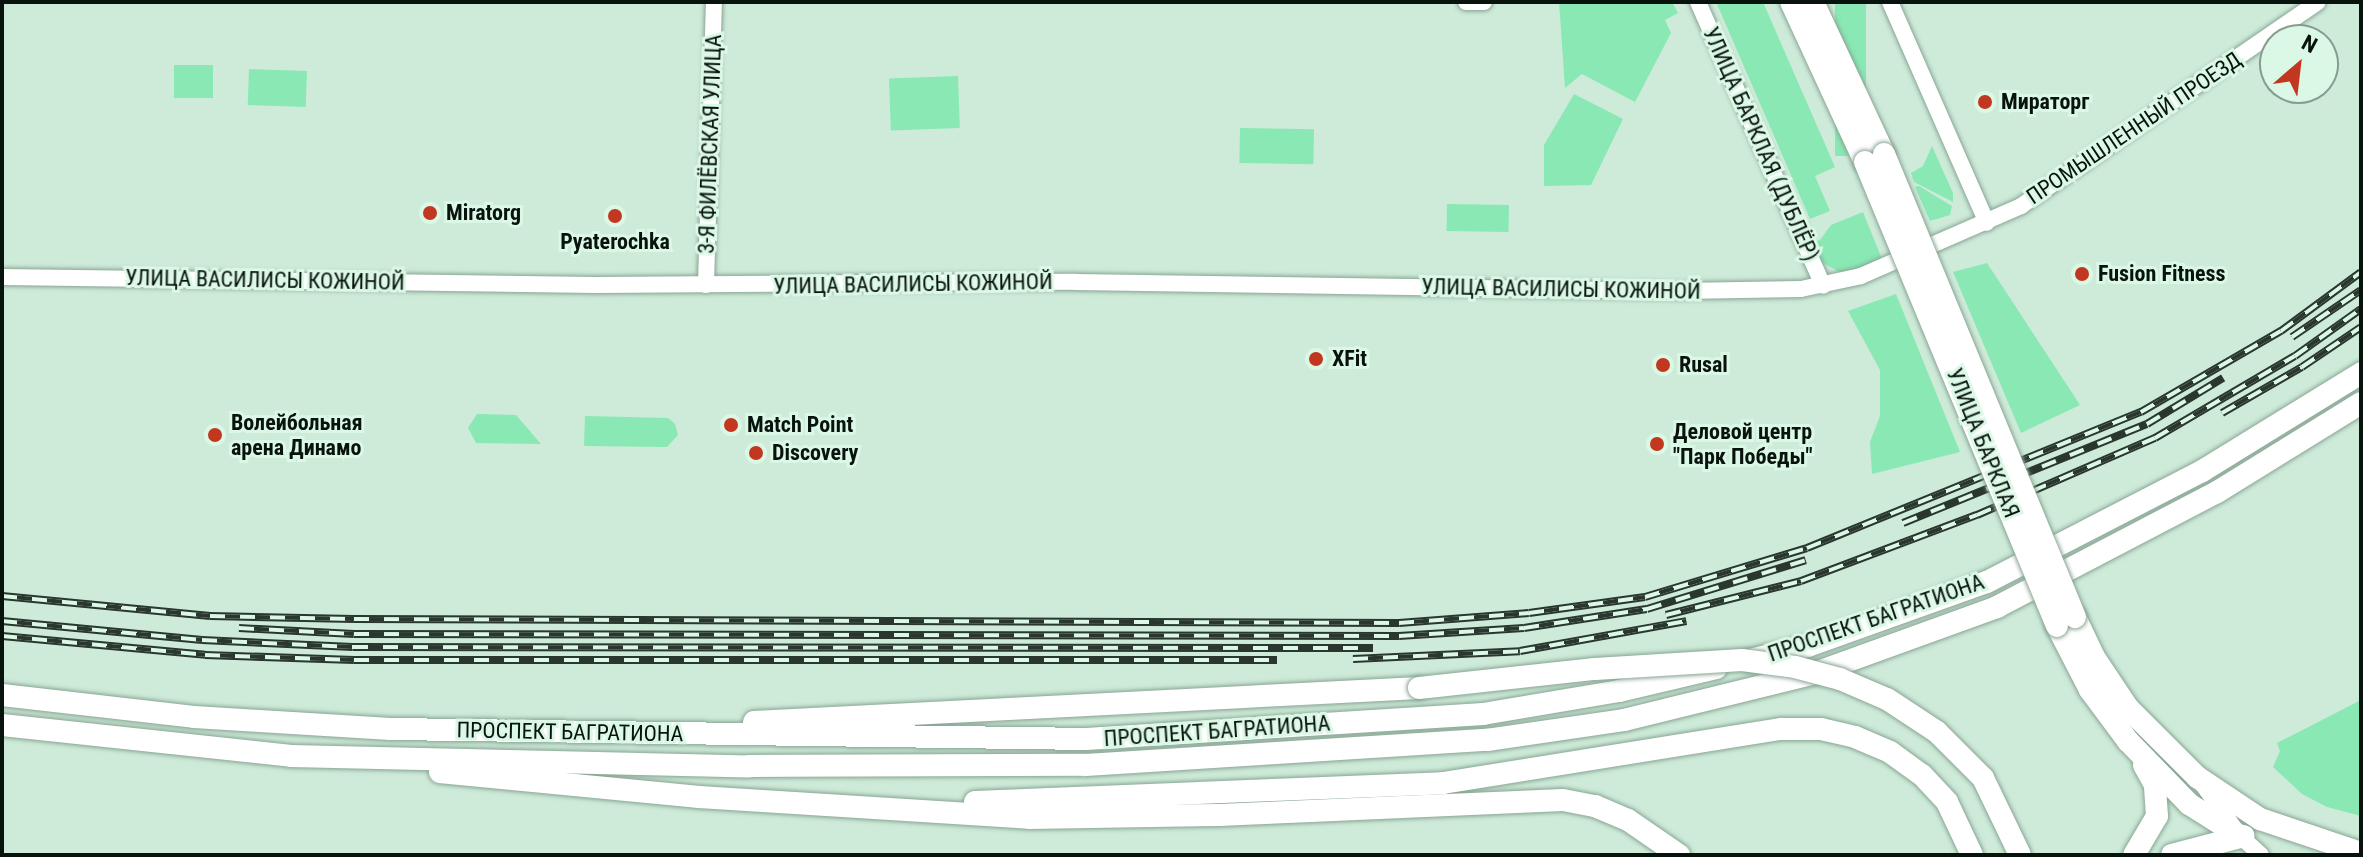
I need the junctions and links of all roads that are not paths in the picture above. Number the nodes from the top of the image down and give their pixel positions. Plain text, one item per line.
1 (714, 2) edge
2 (1466, 2) edge
3 (1484, 2) edge
4 (1698, 2) edge
5 (1791, 2) edge
6 (1813, 2) edge
7 (1890, 2) edge
8 (2318, 2) edge
9 (1874, 158) junction
10 (1987, 223) junction
11 (2, 277) edge
12 (706, 285) junction
13 (1823, 286) junction
14 (2361, 373) edge
15 (2361, 403) edge
16 (2066, 622) junction
17 (2, 695) edge
18 (2, 725) edge
19 (585, 734) junction
20 (2128, 741) junction
21 (291, 756) junction
22 (2197, 777) junction
23 (861, 806) junction
24 (2293, 833) junction
25 (2240, 836) junction
26 (2361, 853) edge
27 (1679, 855) edge
28 (1972, 855) edge
29 (2020, 855) edge
30 (2134, 855) edge
31 (2172, 855) edge
32 (2261, 855) edge

1 - 12 street, 3-Я ФИЛЁВСКАЯ УЛИЦА
2 - 3 street
4 - 13 street, УЛИЦА БАРКЛАЯ (ДУБЛЁР)
5 - 9 main road, УЛИЦА БАРКЛАЯ
6 - 9 main road, УЛИЦА БАРКЛАЯ
7 - 10 street
8 - 10 street, ПРОМЫШЛЕННЫЙ ПРОЕЗД
9 - 16 main road, УЛИЦА БАРКЛАЯ, bridge
10 - 13 street, ПРОМЫШЛЕННЫЙ ПРОЕЗД
11 - 12 street, УЛИЦА ВАСИЛИСЫ КОЖИНОЙ
12 - 13 street, УЛИЦА ВАСИЛИСЫ КОЖИНОЙ
14 - 19 main road, ПРОСПЕКТ БАГРАТИОНА
15 - 21 main road, ПРОСПЕКТ БАГРАТИОНА
16 - 20 main road, УЛИЦА БАРКЛАЯ
16 - 22 main road, УЛИЦА БАРКЛАЯ
17 - 19 main road, ПРОСПЕКТ БАГРАТИОНА
18 - 21 main road, ПРОСПЕКТ БАГРАТИОНА
19 - 29 main road, bridge
20 - 25 main road, УЛИЦА БАРКЛАЯ
20 - 30 main road
21 - 23 main road
22 - 24 main road
22 - 25 street, УЛИЦА БАРКЛАЯ
23 - 27 main road
23 - 28 main road
24 - 25 main road
24 - 26 main road
25 - 31 main road
25 - 32 street, УЛИЦА БАРКЛАЯ

